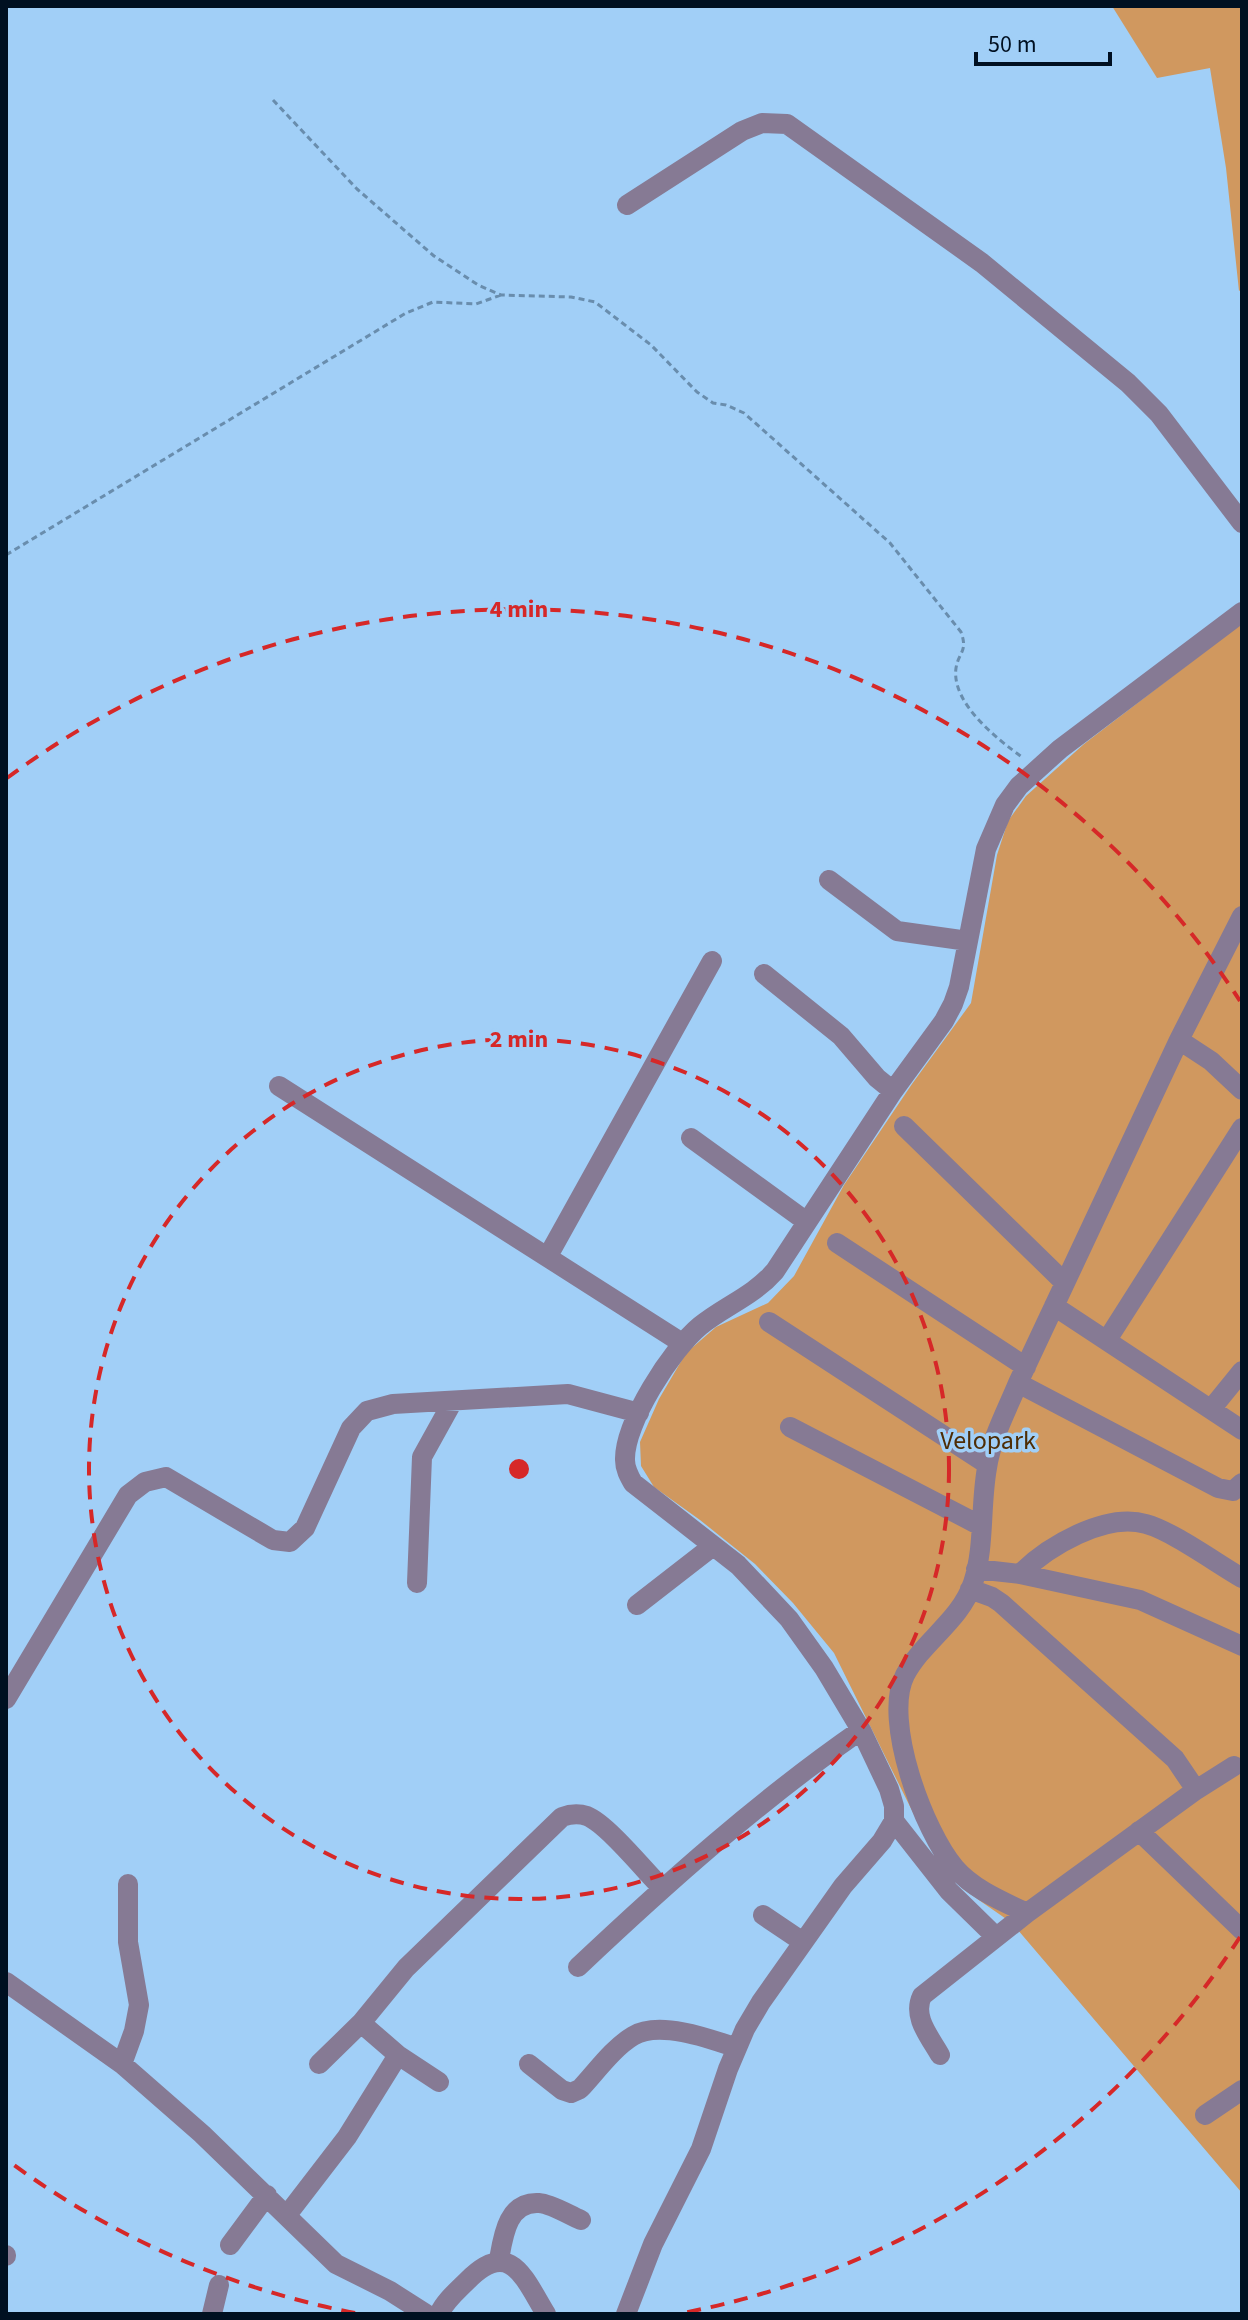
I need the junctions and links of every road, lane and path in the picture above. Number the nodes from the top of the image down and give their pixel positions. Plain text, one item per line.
1 (273, 100) dead end
2 (627, 205) dead end
3 (501, 295) junction
4 (1242, 523) edge
5 (6, 555) edge
6 (1242, 612) edge
7 (1038, 768) junction
8 (829, 880) dead end
9 (1242, 916) edge
10 (968, 941) junction
11 (712, 961) dead end
12 (764, 974) dead end
13 (1179, 1040) junction
14 (279, 1086) dead end
15 (1242, 1090) edge
16 (893, 1091) junction
17 (904, 1126) dead end
18 (1242, 1128) edge
19 (691, 1138) dead end
20 (807, 1222) junction
21 (837, 1243) dead end
22 (548, 1256) junction
23 (1065, 1283) junction
24 (1054, 1306) junction
25 (769, 1322) dead end
26 (1107, 1340) junction
27 (682, 1343) junction
28 (1242, 1371) edge
29 (1022, 1375) junction
30 (453, 1401) junction
31 (1212, 1408) junction
32 (639, 1413) junction
33 (790, 1427) dead end
34 (1242, 1430) edge
35 (987, 1464) junction
36 (1242, 1483) edge
37 (981, 1526) junction
38 (713, 1546) junction
39 (976, 1569) junction
40 (1020, 1574) junction
41 (1242, 1578) edge
42 (417, 1583) dead end
43 (970, 1589) junction
44 (637, 1605) dead end
45 (1242, 1646) edge
46 (6, 1699) edge
47 (861, 1730) junction
48 (1234, 1766) dead end
49 (1196, 1790) junction
50 (894, 1821) junction
51 (1139, 1831) junction
52 (128, 1884) dead end
53 (662, 1888) junction
54 (1027, 1913) junction
55 (763, 1915) dead end
56 (1242, 1930) edge
57 (995, 1936) junction
58 (803, 1942) junction
59 (578, 1967) dead end
60 (6, 1982) edge
61 (361, 2023) junction
62 (737, 2048) junction
63 (398, 2055) junction
64 (940, 2055) dead end
65 (122, 2064) junction
66 (319, 2064) dead end
67 (529, 2064) dead end
68 (439, 2082) dead end
69 (1242, 2090) edge
70 (1205, 2115) dead end
71 (267, 2195) junction
72 (287, 2215) junction
73 (581, 2220) dead end
74 (230, 2245) dead end
75 (499, 2260) junction
76 (219, 2285) dead end
77 (212, 2314) edge
78 (426, 2314) edge
79 (439, 2314) edge
80 (546, 2314) edge
81 (626, 2314) edge

1 - 3 path
2 - 4 street
3 - 5 path
3 - 7 path
6 - 7 street
7 - 10 street
8 - 10 street
9 - 13 street
10 - 16 street
11 - 22 street
12 - 16 street
13 - 15 street
13 - 23 street
14 - 22 street
16 - 20 street
17 - 23 street
18 - 26 street
19 - 20 street
20 - 27 street
21 - 29 street
22 - 27 street
23 - 24 street
24 - 26 street
24 - 29 street
25 - 35 street
26 - 31 street
27 - 32 street
28 - 31 street
29 - 35 street
29 - 36 street
30 - 32 street
30 - 42 street
30 - 46 street
31 - 34 street
32 - 38 street
33 - 37 street
35 - 37 street
37 - 39 street
38 - 44 street
38 - 47 street
39 - 40 street
39 - 43 street
40 - 41 street
40 - 45 street
43 - 49 street
43 - 54 street
47 - 50 street
47 - 53 street
48 - 49 street
49 - 51 street
50 - 57 street
50 - 58 street
51 - 54 street
51 - 56 street
52 - 65 street
53 - 59 street
53 - 61 street
54 - 57 street
55 - 58 street
57 - 64 street
58 - 62 street
60 - 65 street
61 - 63 street
61 - 66 street
62 - 67 street
62 - 81 street
63 - 68 street
63 - 72 street
65 - 71 street
69 - 70 street
71 - 72 street
71 - 74 street
72 - 78 street
73 - 75 street
75 - 79 street
75 - 80 street
76 - 77 street

